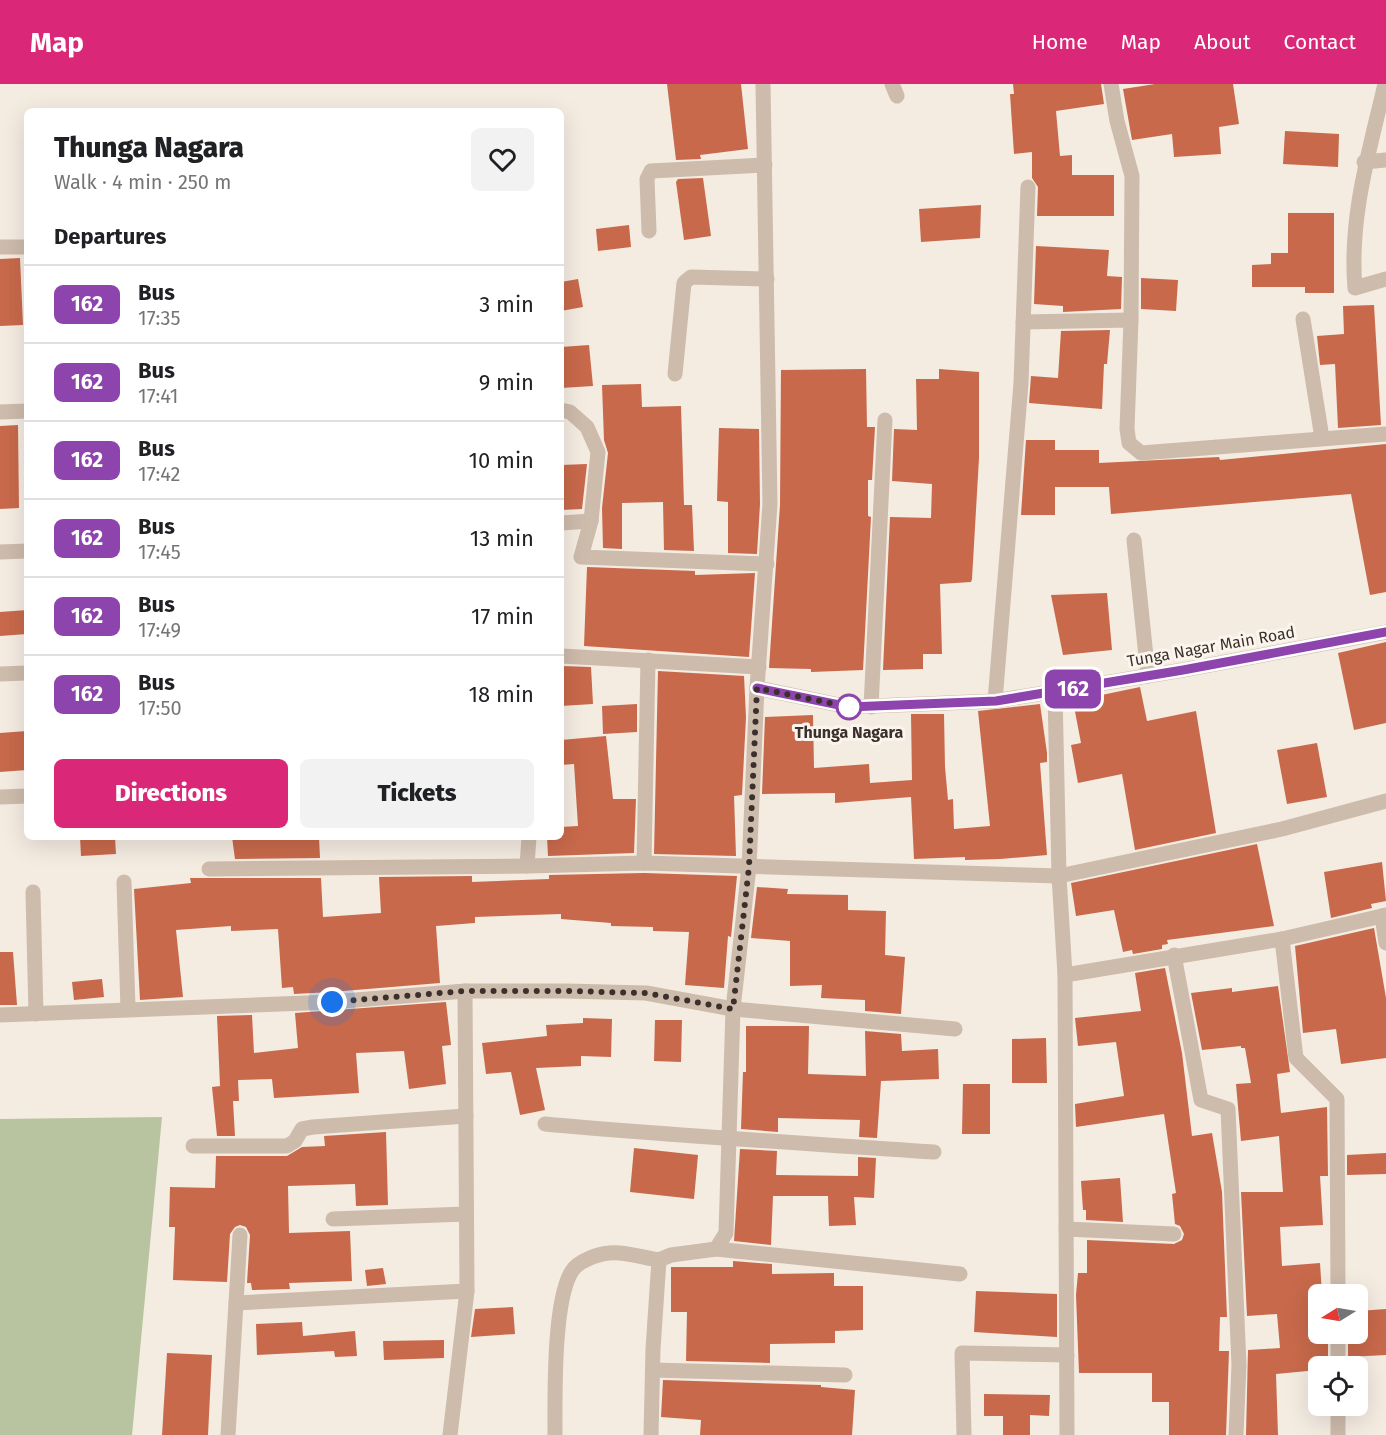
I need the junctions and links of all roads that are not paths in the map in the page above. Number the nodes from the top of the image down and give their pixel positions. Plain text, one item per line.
1 (764, 84) edge
2 (1111, 84) edge
3 (1385, 84) edge
4 (1386, 160) edge
5 (1364, 162) junction
6 (765, 165) junction
7 (1028, 187) dead end
8 (649, 231) dead end
9 (0, 247) edge
10 (24, 247) edge
11 (767, 279) junction
12 (1386, 283) edge
13 (1303, 319) dead end
14 (1131, 320) junction
15 (1023, 322) junction
16 (675, 374) dead end
17 (24, 411) edge
18 (564, 411) edge
19 (0, 412) edge
20 (885, 420) dead end
21 (1386, 434) edge
22 (1322, 438) junction
23 (591, 521) junction
24 (564, 523) edge
25 (1134, 540) dead end
26 (24, 551) edge
27 (0, 552) edge
28 (767, 564) junction
29 (1386, 632) edge
30 (564, 656) edge
31 (648, 660) junction
32 (759, 667) junction
33 (24, 673) edge
34 (0, 674) edge
35 (1148, 676) junction
36 (757, 688) junction
37 (1055, 692) junction
38 (996, 701) junction
39 (871, 707) junction
40 (24, 796) edge
41 (0, 797) edge
42 (1386, 801) edge
43 (529, 840) edge
44 (644, 863) junction
45 (527, 866) junction
46 (749, 867) junction
47 (209, 869) dead end
48 (1059, 876) junction
49 (124, 882) dead end
50 (33, 892) dead end
51 (1384, 916) edge
52 (1282, 939) junction
53 (1386, 944) edge
54 (1174, 955) junction
55 (1065, 975) junction
56 (465, 991) junction
57 (128, 1009) junction
58 (733, 1009) junction
59 (36, 1014) junction
60 (0, 1015) edge
61 (955, 1029) dead end
62 (466, 1116) junction
63 (545, 1124) dead end
64 (729, 1137) junction
65 (193, 1146) dead end
66 (934, 1152) dead end
67 (466, 1214) junction
68 (333, 1220) dead end
69 (1066, 1229) junction
70 (240, 1234) dead end
71 (1174, 1234) dead end
72 (716, 1249) junction
73 (659, 1260) junction
74 (960, 1274) dead end
75 (1338, 1284) edge
76 (467, 1291) junction
77 (236, 1303) junction
78 (1067, 1355) junction
79 (653, 1370) junction
80 (845, 1375) dead end
81 (1338, 1416) edge
82 (228, 1435) edge
83 (450, 1435) edge
84 (555, 1435) edge
85 (651, 1435) edge
86 (964, 1435) edge
87 (1067, 1435) edge
88 (1236, 1435) edge
89 (1338, 1435) edge

1 - 6 street
2 - 14 street
3 - 5 street
4 - 5 street
5 - 12 street
6 - 8 street
6 - 11 street
7 - 15 street
9 - 10 street
11 - 16 street
11 - 28 street
13 - 22 street
14 - 15 street
14 - 22 street
15 - 38 street
17 - 19 street
18 - 23 street
20 - 39 street
21 - 22 street
23 - 24 street
23 - 28 street
25 - 35 street
26 - 27 street
28 - 32 street
29 - 35 street, Tunga Nagar Main Road
30 - 31 street
31 - 32 street
31 - 44 street
32 - 36 street
33 - 34 street
35 - 37 street, Tunga Nagar Main Road
36 - 39 street, Tunga Nagar Main Road
36 - 46 street
37 - 38 street, Tunga Nagar Main Road
37 - 48 street
38 - 39 street, Tunga Nagar Main Road
40 - 41 street
42 - 48 street
43 - 45 street
44 - 45 street
44 - 46 street
45 - 47 street
46 - 48 street
46 - 58 street
48 - 55 street
49 - 57 street
50 - 59 street
51 - 52 street
51 - 53 street
52 - 54 street
52 - 75 street
54 - 55 street
54 - 88 street
55 - 69 street
56 - 57 street
56 - 58 street
56 - 62 street
57 - 59 street
58 - 61 street
58 - 64 street
59 - 60 street
62 - 65 street
62 - 67 street
63 - 64 street
64 - 66 street
64 - 72 street
67 - 68 street
67 - 76 street
69 - 71 street
69 - 78 street
70 - 77 street
72 - 73 street
72 - 74 street
73 - 79 street
73 - 84 street
76 - 77 street
76 - 83 street
77 - 82 street
78 - 86 street
78 - 87 street
79 - 80 street
79 - 85 street
81 - 89 street

